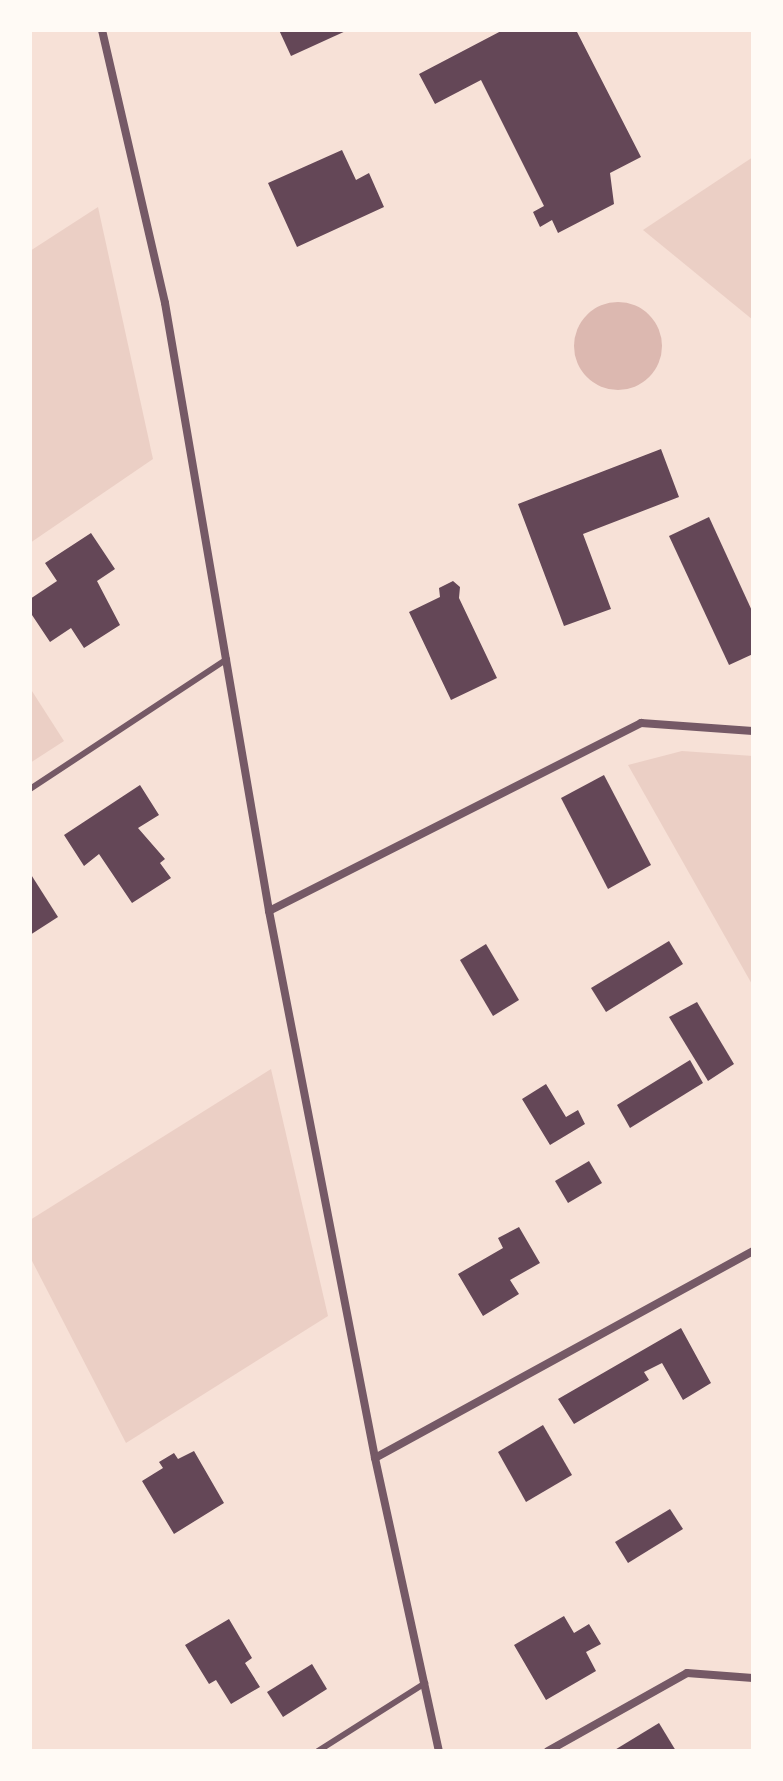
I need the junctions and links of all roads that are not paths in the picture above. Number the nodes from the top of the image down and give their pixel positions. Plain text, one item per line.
1 (102, 30) edge
2 (227, 659) junction
3 (753, 731) edge
4 (30, 789) edge
5 (269, 911) junction
6 (753, 1251) edge
7 (375, 1458) junction
8 (753, 1678) edge
9 (425, 1683) junction
10 (318, 1751) edge
11 (439, 1751) edge
12 (548, 1751) edge

1 - 2 street
2 - 4 lane
2 - 5 street
3 - 5 street
5 - 7 street
6 - 7 street
7 - 9 street
8 - 12 street
9 - 10 lane
9 - 11 street

